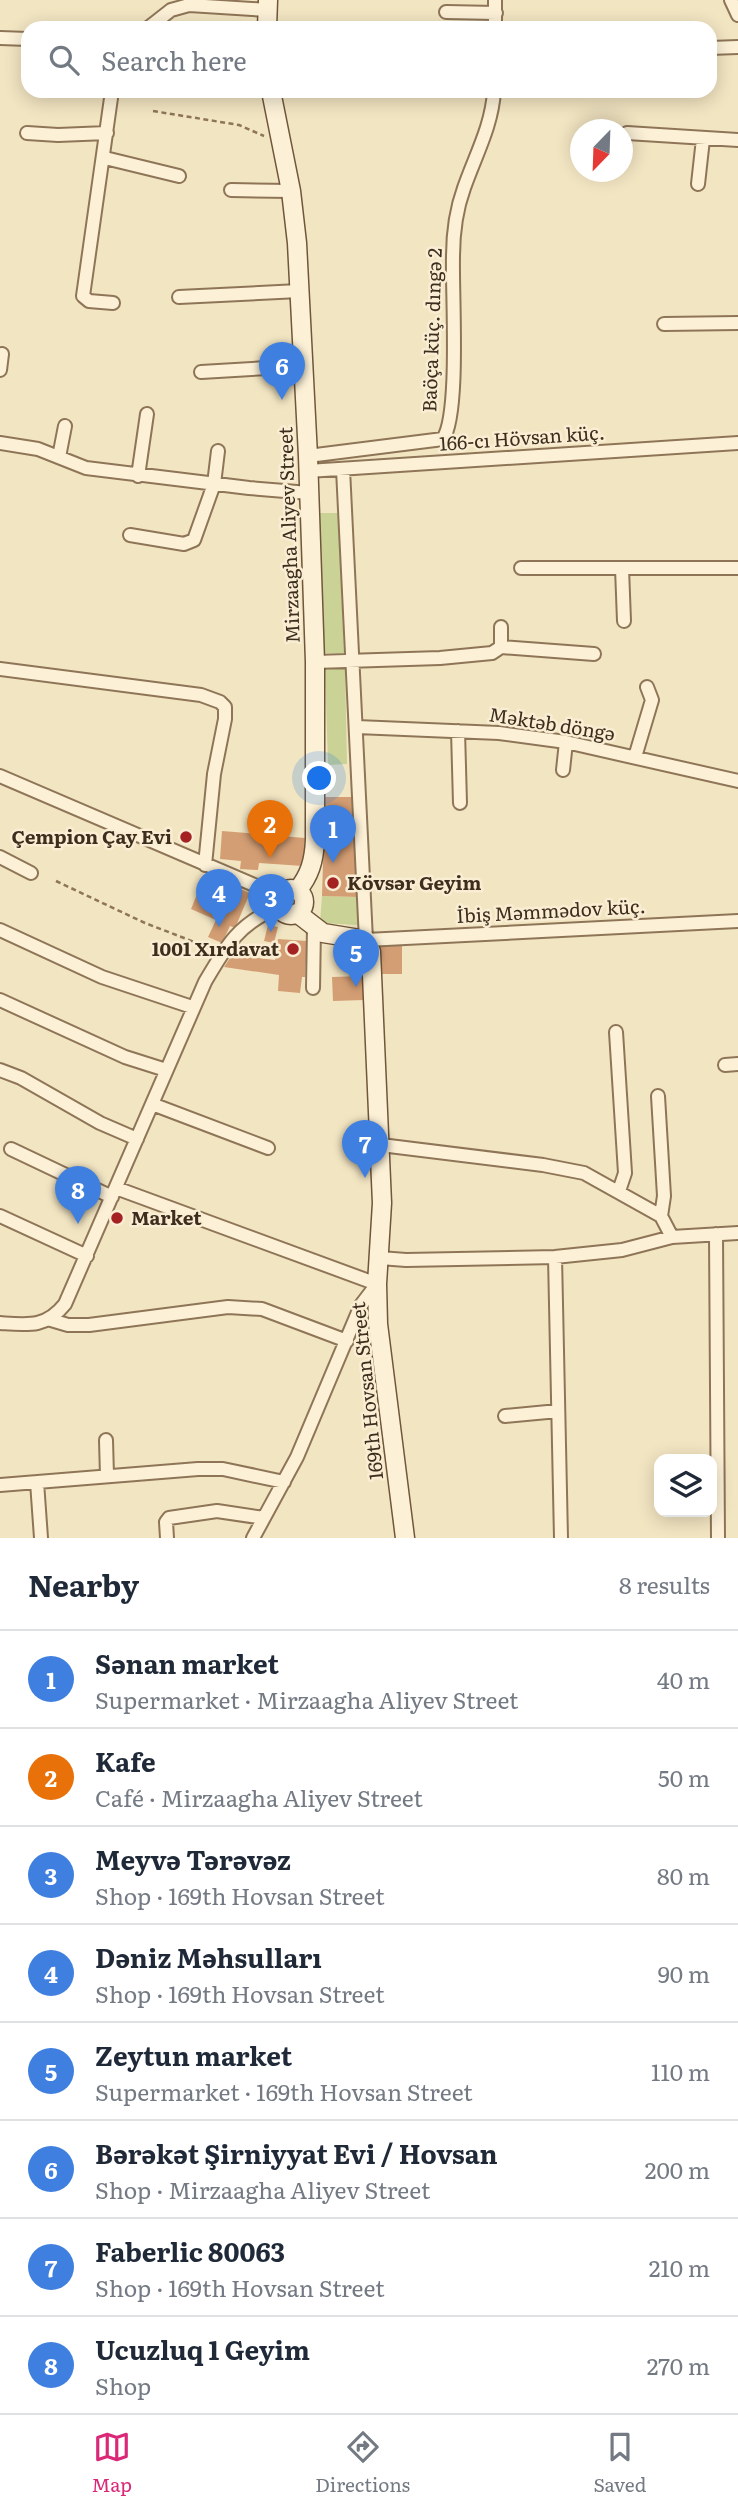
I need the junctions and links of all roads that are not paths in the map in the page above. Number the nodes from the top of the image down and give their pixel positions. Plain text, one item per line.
1 (731, 0) edge
2 (268, 5) edge
3 (495, 7) edge
4 (446, 12) dead end
5 (738, 15) edge
6 (158, 21) edge
7 (0, 38) edge
8 (21, 39) edge
9 (738, 47) edge
10 (717, 48) edge
11 (111, 98) edge
12 (272, 98) edge
13 (493, 98) edge
14 (27, 132) dead end
15 (107, 134) junction
16 (633, 134) edge
17 (703, 139) junction
18 (738, 140) edge
19 (105, 158) junction
20 (179, 176) dead end
21 (698, 184) dead end
22 (230, 190) dead end
23 (290, 191) junction
24 (299, 291) junction
25 (179, 296) dead end
26 (113, 303) dead end
27 (738, 323) edge
28 (664, 324) dead end
29 (2, 354) edge
30 (302, 366) junction
31 (0, 370) edge
32 (201, 372) dead end
33 (147, 414) dead end
34 (65, 426) dead end
35 (0, 443) edge
36 (738, 443) edge
37 (218, 451) dead end
38 (59, 457) junction
39 (308, 463) junction
40 (343, 468) junction
41 (138, 476) junction
42 (214, 484) junction
43 (309, 493) junction
44 (130, 535) dead end
45 (521, 568) dead end
46 (622, 568) junction
47 (738, 568) edge
48 (624, 621) dead end
49 (501, 627) dead end
50 (500, 647) junction
51 (594, 654) dead end
52 (353, 661) junction
53 (314, 662) junction
54 (0, 669) edge
55 (647, 687) dead end
56 (357, 727) junction
57 (458, 731) junction
58 (566, 742) junction
59 (635, 758) junction
60 (563, 770) dead end
61 (0, 776) edge
62 (738, 781) edge
63 (460, 803) dead end
64 (0, 857) edge
65 (205, 865) junction
66 (31, 873) dead end
67 (286, 898) junction
68 (738, 921) edge
69 (314, 928) junction
70 (0, 930) edge
71 (366, 940) junction
72 (313, 988) dead end
73 (0, 1000) edge
74 (192, 1007) junction
75 (617, 1032) dead end
76 (0, 1070) edge
77 (166, 1070) junction
78 (658, 1096) dead end
79 (152, 1104) junction
80 (137, 1139) junction
81 (381, 1145) junction
82 (268, 1148) dead end
83 (11, 1149) dead end
84 (619, 1191) junction
85 (114, 1193) junction
86 (0, 1216) edge
87 (661, 1216) junction
88 (738, 1233) edge
89 (716, 1234) junction
90 (672, 1237) junction
91 (87, 1256) junction
92 (555, 1257) junction
93 (380, 1258) junction
94 (377, 1284) junction
95 (51, 1320) junction
96 (0, 1323) edge
97 (346, 1341) junction
98 (558, 1412) junction
99 (505, 1416) dead end
100 (106, 1440) dead end
101 (107, 1476) junction
102 (37, 1482) junction
103 (284, 1482) junction
104 (0, 1485) edge
105 (264, 1518) junction
106 (41, 1538) edge
107 (167, 1538) edge
108 (253, 1538) edge
109 (405, 1538) edge
110 (561, 1538) edge
111 (718, 1538) edge

1 - 5 street
2 - 6 street
3 - 4 street
7 - 8 street
9 - 10 street
11 - 15 street
12 - 23 street, Mirzaagha Aliyev Street
13 - 39 street, Baöça küç. dıngə 2
14 - 15 street
15 - 19 street
16 - 17 street
17 - 18 street
17 - 21 street
19 - 20 street
19 - 26 street
22 - 23 street
23 - 24 street, Mirzaagha Aliyev Street
24 - 25 street
24 - 30 street, Mirzaagha Aliyev Street
27 - 28 street
29 - 31 street
30 - 32 street
30 - 39 street, Mirzaagha Aliyev Street
33 - 41 street
34 - 38 street
35 - 38 street
36 - 40 street, 166-cı Hövsan küç.
37 - 42 street
38 - 41 street
39 - 40 street, 166-cı Hövsan küç.
39 - 43 street, Mirzaagha Aliyev Street
40 - 52 street
41 - 42 street
42 - 43 street
42 - 44 street
43 - 53 street, Mirzaagha Aliyev Street
45 - 46 street
46 - 47 street
46 - 48 street
49 - 50 street
50 - 51 street
50 - 52 street
52 - 53 street
52 - 56 street
53 - 67 street, Mirzaagha Aliyev Street
54 - 65 street
55 - 59 street
56 - 57 street, Məktəb döngə
56 - 71 street
57 - 58 street, Məktəb döngə
57 - 63 street
58 - 59 street, Məktəb döngə
58 - 60 street
59 - 62 street, Məktəb döngə
61 - 65 street
64 - 66 street
65 - 67 street
67 - 69 street
67 - 74 street
68 - 71 street, İbiş Məmmədov küç.
69 - 71 street
69 - 72 street
70 - 74 street
71 - 81 street, 169th Hovsan Street
73 - 77 street
74 - 77 street
75 - 84 street
76 - 80 street
77 - 79 street
78 - 87 street
79 - 80 street
79 - 82 street
80 - 85 street
81 - 84 street
81 - 93 street, 169th Hovsan Street
83 - 85 street
84 - 87 street
85 - 91 street
85 - 94 street
86 - 91 street
87 - 90 street
88 - 89 street
89 - 90 street
89 - 111 street
90 - 92 street
91 - 95 street
92 - 93 street
92 - 98 street
93 - 94 street, 169th Hovsan Street
94 - 97 street
94 - 109 street, 169th Hovsan Street
95 - 96 street
95 - 97 street
97 - 103 street
98 - 99 street
98 - 110 street
100 - 101 street
101 - 102 street
101 - 103 street
102 - 104 street
102 - 106 street
103 - 105 street
105 - 107 street
105 - 108 street

